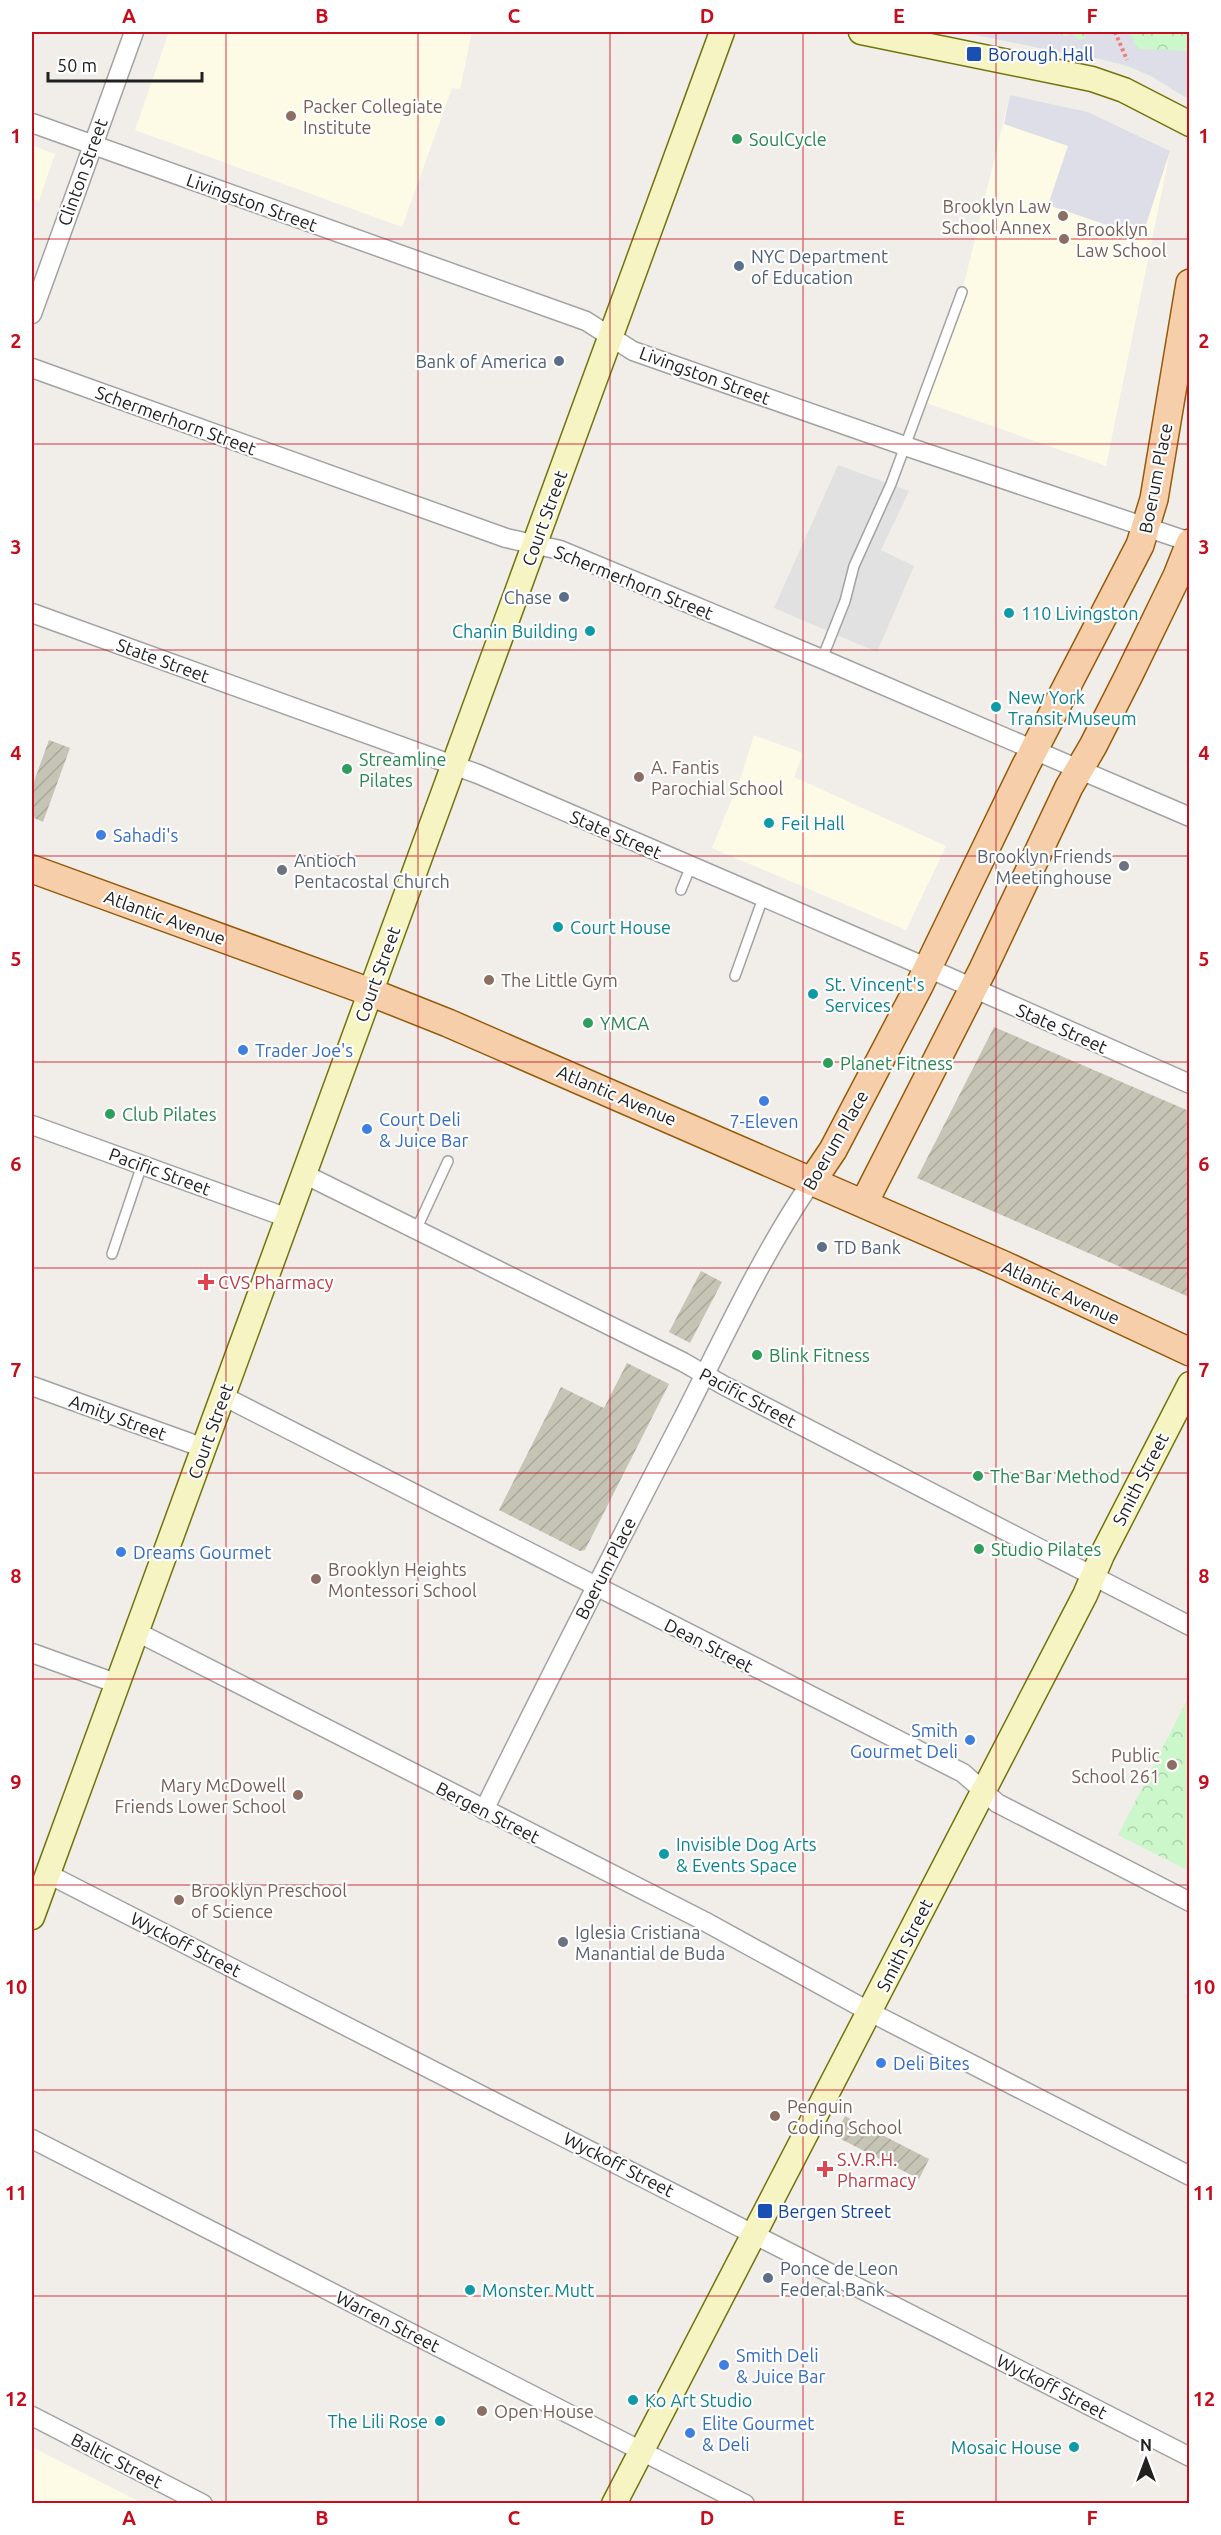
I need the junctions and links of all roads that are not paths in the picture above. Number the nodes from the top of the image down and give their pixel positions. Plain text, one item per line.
1 (134, 32) edge
2 (722, 32) edge
3 (861, 32) edge
4 (32, 123) edge
5 (1190, 124) edge
6 (92, 144) junction
7 (1190, 283) edge
8 (962, 292) dead end
9 (32, 314) edge
10 (611, 335) junction
11 (32, 368) edge
12 (905, 446) junction
13 (1147, 527) junction
14 (1190, 543) edge
15 (534, 545) junction
16 (32, 613) edge
17 (822, 659) junction
18 (1034, 751) junction
19 (453, 766) junction
20 (1080, 769) junction
21 (1190, 817) edge
22 (691, 866) junction
23 (32, 868) edge
24 (681, 890) dead end
25 (763, 898) junction
26 (928, 968) junction
27 (735, 976) dead end
28 (973, 988) junction
29 (370, 992) junction
30 (1190, 1084) edge
31 (32, 1125) edge
32 (448, 1161) dead end
33 (142, 1165) junction
34 (304, 1174) junction
35 (812, 1181) junction
36 (864, 1203) junction
37 (288, 1218) junction
38 (416, 1230) junction
39 (112, 1254) dead end
40 (1190, 1352) edge
41 (705, 1375) junction
42 (1190, 1384) edge
43 (32, 1386) edge
44 (223, 1396) junction
45 (204, 1448) junction
46 (1093, 1576) junction
47 (595, 1587) junction
48 (1190, 1626) edge
49 (137, 1632) junction
50 (32, 1653) edge
51 (118, 1684) junction
52 (983, 1790) junction
53 (484, 1810) junction
54 (48, 1874) junction
55 (1190, 1902) edge
56 (32, 1917) edge
57 (870, 2012) junction
58 (32, 2139) edge
59 (1190, 2176) edge
60 (754, 2233) junction
61 (32, 2416) edge
62 (642, 2451) junction
63 (1190, 2457) edge
64 (203, 2504) edge
65 (614, 2504) edge
66 (745, 2504) edge

1 - 6 street, Clinton Street
2 - 10 street, Court Street
3 - 5 street
4 - 6 street, Livingston Street
6 - 9 street, Clinton Street
6 - 10 street, Livingston Street
7 - 13 main road, Boerum Place
8 - 12 lane
10 - 12 street, Livingston Street
10 - 15 street, Court Street
11 - 15 street, Schermerhorn Street
12 - 13 street, Livingston Street
12 - 17 lane
13 - 14 street, Livingston Street
13 - 18 main road, Boerum Place
14 - 20 main road
15 - 17 street, Schermerhorn Street
15 - 19 street, Court Street
16 - 19 street, State Street
17 - 18 street, Schermerhorn Street
18 - 20 street, Schermerhorn Street
18 - 26 main road, Boerum Place
19 - 22 street, State Street
19 - 29 street, Court Street
20 - 21 street, Schermerhorn Street
20 - 28 main road
22 - 24 lane
22 - 25 street, State Street
23 - 29 main road, Atlantic Avenue
25 - 26 street, State Street
25 - 27 lane
26 - 28 street, State Street
26 - 35 main road, Boerum Place
28 - 30 street, State Street
28 - 36 main road
29 - 34 street, Court Street
29 - 35 main road, Atlantic Avenue
31 - 33 street, Pacific Street
32 - 38 lane
33 - 37 street, Pacific Street
33 - 39 lane
34 - 37 street, Court Street
34 - 38 street, Pacific Street
35 - 36 main road, Atlantic Avenue
35 - 41 street, Boerum Place
36 - 40 main road, Atlantic Avenue
37 - 44 street, Court Street
38 - 41 street, Pacific Street
41 - 46 street, Pacific Street
41 - 47 street, Boerum Place
42 - 46 street, Smith Street
43 - 45 street, Amity Street
44 - 45 street, Court Street
44 - 47 street, Dean Street
45 - 49 street, Court Street
46 - 48 street, Pacific Street
46 - 52 street, Smith Street
47 - 52 street, Dean Street
47 - 53 street, Boerum Place
49 - 51 street, Court Street
49 - 53 street, Bergen Street
50 - 51 street
51 - 54 street, Court Street
52 - 55 street, Dean Street
52 - 57 street, Smith Street
53 - 57 street, Bergen Street
54 - 56 street, Court Street
54 - 60 street, Wyckoff Street
57 - 59 street, Bergen Street
57 - 60 street, Smith Street
58 - 62 street, Warren Street
60 - 62 street, Smith Street
60 - 63 street, Wyckoff Street
61 - 64 street, Baltic Street
62 - 65 street, Smith Street
62 - 66 street, Warren Street

